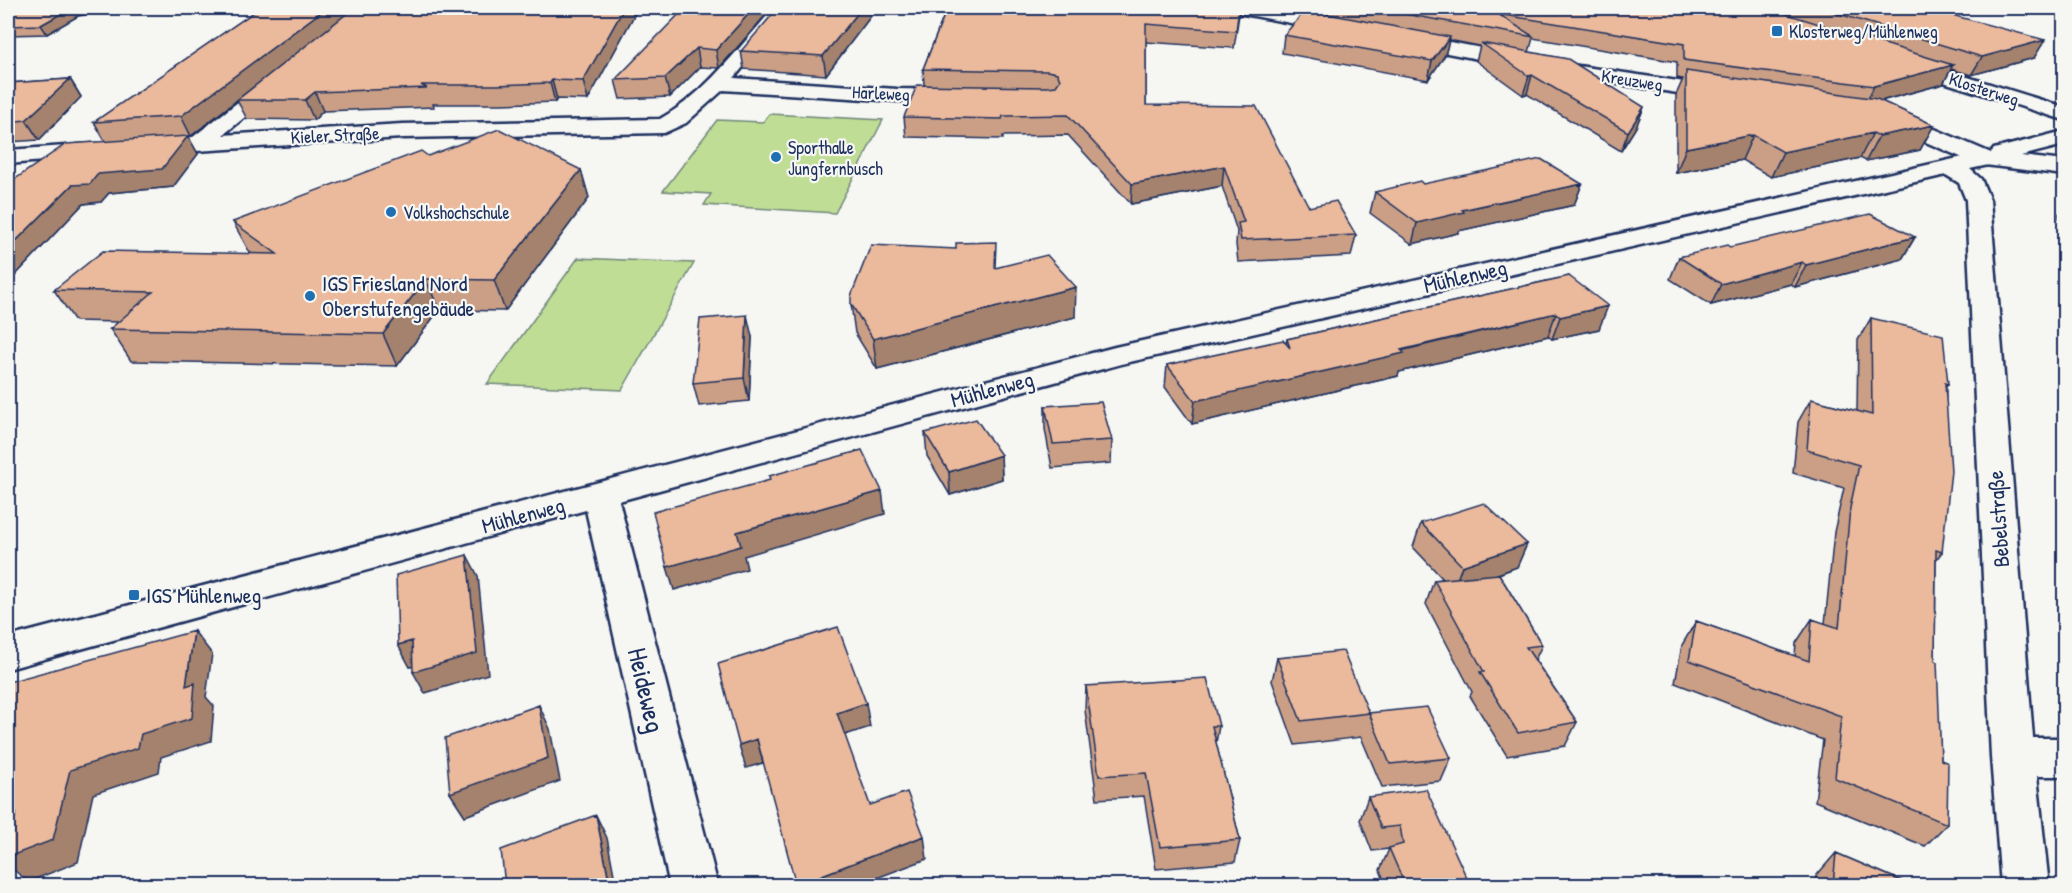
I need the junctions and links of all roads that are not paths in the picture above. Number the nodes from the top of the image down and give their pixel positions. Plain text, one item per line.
1 (783, 8) edge
2 (1238, 8) edge
3 (1359, 30) edge
4 (1382, 35) edge
5 (1887, 57) edge
6 (289, 72) edge
7 (716, 83) junction
8 (978, 96) edge
9 (1746, 97) edge
10 (2064, 114) edge
11 (1863, 115) edge
12 (2064, 138) edge
13 (199, 144) junction
14 (8, 157) edge
15 (1985, 159) junction
16 (1949, 166) junction
17 (2064, 168) edge
18 (600, 495) junction
19 (8, 653) edge
20 (2013, 757) junction
21 (2064, 757) edge
22 (694, 885) edge
23 (2025, 885) edge

1 - 7 street
2 - 3 street
4 - 9 street, Kreuzweg
5 - 10 street, Klosterweg
6 - 13 street
7 - 8 street, Harleweg
7 - 13 street, Kieler Straße
11 - 15 street
12 - 15 street, Mühlenweg
13 - 14 street, Kieler Straße
15 - 16 street, Mühlenweg
15 - 17 street, Mühlenweg
16 - 18 street, Mühlenweg
16 - 20 street, Bebelstraße
18 - 19 street, Mühlenweg
18 - 22 street, Heideweg
20 - 21 street
20 - 23 street, Bebelstraße

